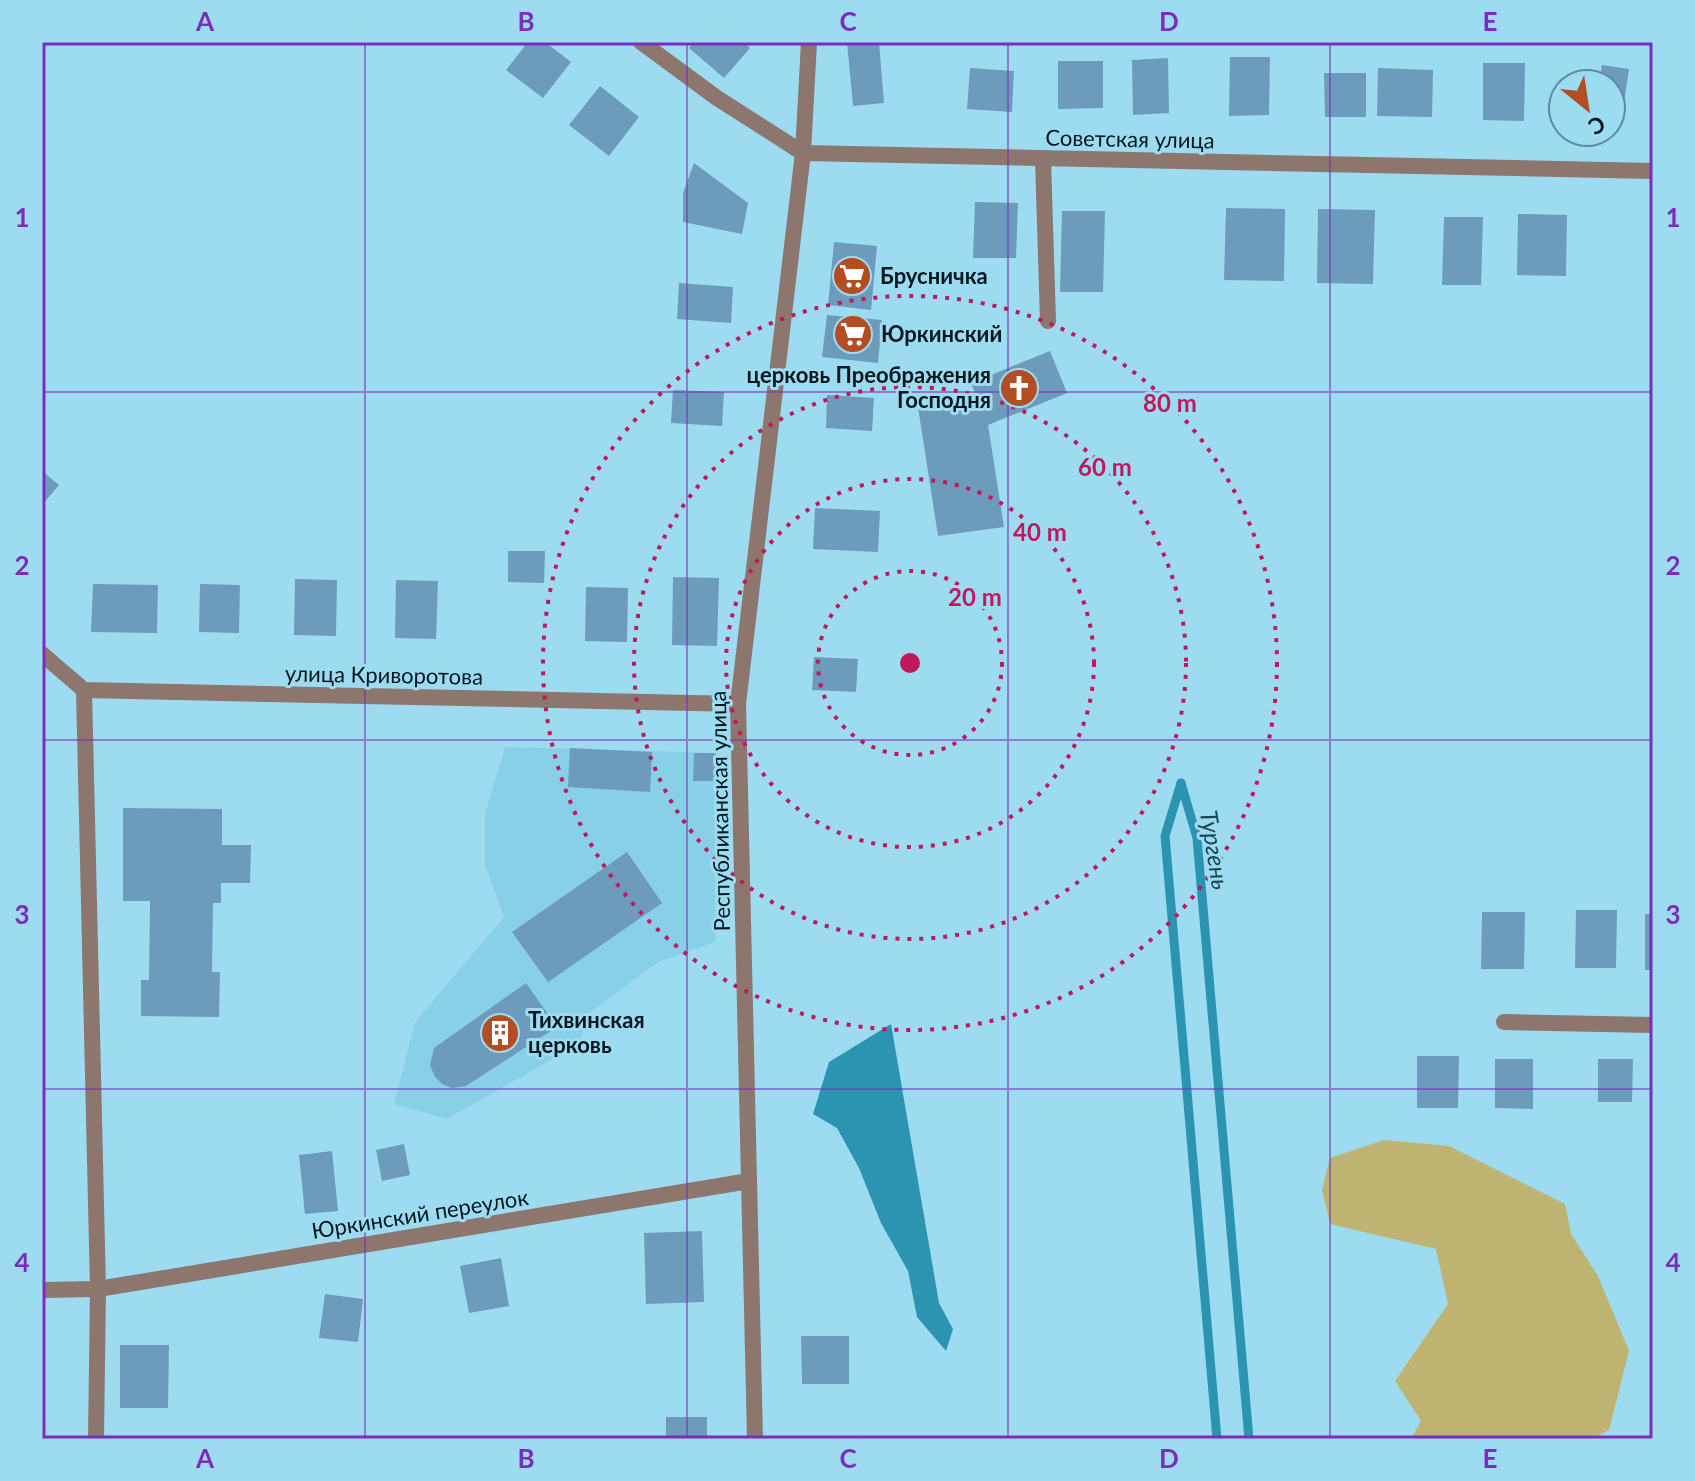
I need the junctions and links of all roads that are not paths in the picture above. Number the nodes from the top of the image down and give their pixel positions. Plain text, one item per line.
1 (641, 42) edge
2 (809, 42) edge
3 (803, 153) junction
4 (1043, 160) junction
5 (1653, 171) edge
6 (1048, 321) dead end
7 (42, 654) edge
8 (84, 690) junction
9 (738, 704) junction
10 (1504, 1022) dead end
11 (1653, 1025) edge
12 (749, 1181) junction
13 (98, 1289) junction
14 (42, 1290) edge
15 (96, 1439) edge
16 (755, 1439) edge

1 - 3 street
2 - 3 street, Республиканская улица
3 - 4 street, Советская улица
3 - 9 street, Республиканская улица
4 - 5 street, Советская улица
4 - 6 street
7 - 8 street
8 - 9 street, улица Криворотова
8 - 13 street
9 - 12 street, Республиканская улица
10 - 11 street
12 - 13 street, Юркинский переулок
12 - 16 street, Республиканская улица
13 - 14 street, Юркинский переулок
13 - 15 street

